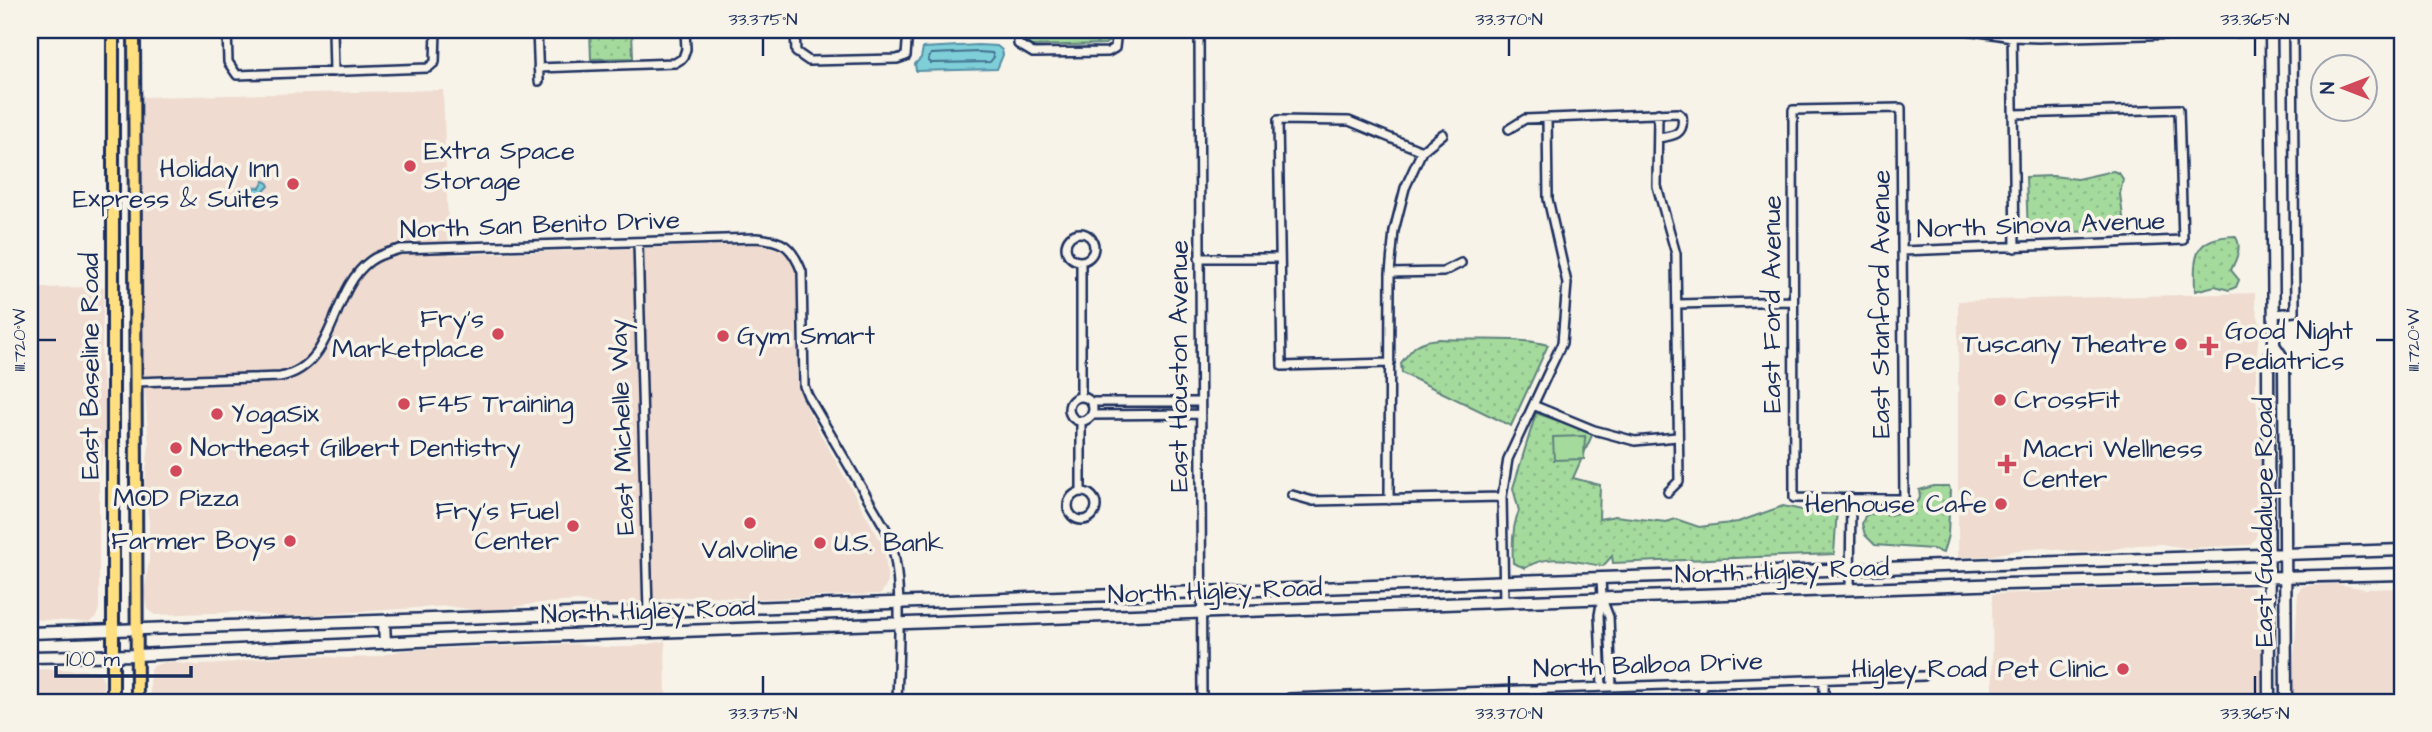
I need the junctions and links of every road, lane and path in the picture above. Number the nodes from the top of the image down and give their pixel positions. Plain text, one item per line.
1 (113, 30) edge
2 (135, 30) edge
3 (228, 30) edge
4 (332, 30) edge
5 (436, 30) edge
6 (537, 30) edge
7 (685, 30) edge
8 (795, 30) edge
9 (908, 30) edge
10 (1018, 30) edge
11 (1117, 30) edge
12 (1199, 30) edge
13 (1967, 30) edge
14 (2293, 30) edge
15 (2402, 30) edge
16 (2271, 31) edge
17 (2012, 33) edge
18 (2129, 33) edge
19 (538, 68) junction
20 (334, 72) junction
21 (539, 81) dead end
22 (114, 102) junction
23 (135, 102) junction
24 (1793, 110) joint
25 (1658, 113) junction
26 (2014, 114) junction
27 (1547, 118) junction
28 (1509, 129) dead end
29 (1443, 134) dead end
30 (1658, 138) junction
31 (1422, 151) junction
32 (638, 242) junction
33 (2015, 248) junction
34 (1902, 251) junction
35 (1199, 258) junction
36 (1280, 258) junction
37 (1081, 262) junction
38 (1461, 263) dead end
39 (1390, 273) junction
40 (1793, 301) junction
41 (1678, 304) junction
42 (2274, 313) junction
43 (2274, 345) junction
44 (1390, 363) junction
45 (114, 382) junction
46 (136, 382) junction
47 (1081, 397) junction
48 (1091, 402) junction
49 (1200, 402) junction
50 (1533, 405) junction
51 (1200, 414) junction
52 (1092, 415) junction
53 (1082, 422) junction
54 (1677, 437) junction
55 (1081, 491) junction
56 (1668, 492) dead end
57 (1292, 495) dead end
58 (1502, 497) junction
59 (1851, 498) junction
60 (1389, 500) junction
61 (2402, 550) edge
62 (2268, 554) junction
63 (2285, 554) junction
64 (2001, 563) junction
65 (1851, 569) junction
66 (2402, 574) edge
67 (2285, 577) junction
68 (1601, 578) junction
69 (2268, 578) junction
70 (1503, 581) junction
71 (2003, 584) junction
72 (1850, 590) junction
73 (1201, 592) junction
74 (1602, 598) junction
75 (1504, 602) junction
76 (648, 611) junction
77 (898, 613) junction
78 (1201, 613) junction
79 (384, 621) junction
80 (112, 630) junction
81 (137, 630) junction
82 (648, 632) junction
83 (30, 633) edge
84 (385, 642) junction
85 (137, 655) junction
86 (113, 656) junction
87 (30, 657) edge
88 (1924, 676) dead end
89 (1825, 680) junction
90 (1702, 684) junction
91 (1602, 687) junction
92 (1612, 687) junction
93 (1539, 689) junction
94 (1417, 698) edge
95 (1289, 700) edge
96 (1121, 701) edge
97 (113, 702) edge
98 (137, 702) edge
99 (897, 702) edge
100 (1014, 702) edge
101 (1202, 702) edge
102 (1539, 702) edge
103 (1702, 702) edge
104 (1825, 702) edge
105 (2269, 702) edge
106 (2286, 702) edge

1 - 22 main road, East Baseline Road
2 - 23 main road, East Baseline Road
3 - 20 street
4 - 20 street
5 - 20 street
6 - 19 street
7 - 19 street
8 - 9 street
10 - 11 street
12 - 35 street, East Houston Avenue
13 - 17 street
14 - 15 street
14 - 16 street
14 - 42 street
16 - 18 street
16 - 42 main road, East Guadalupe Road
17 - 18 street
17 - 26 street
19 - 21 street
22 - 23 main road
22 - 45 main road, East Baseline Road
23 - 46 main road, East Baseline Road
24 - 34 street, East Stanford Avenue
24 - 40 street, East Ford Avenue
25 - 27 street
25 - 30 street
25 - 30 street
26 - 33 street
26 - 33 street, North Sinova Avenue
27 - 28 street
27 - 50 street
29 - 31 street
30 - 41 street
31 - 36 street
31 - 39 street
32 - 46 street, North San Benito Drive
32 - 76 street, East Michelle Way
32 - 77 street, North San Benito Drive
33 - 34 street, North Sinova Avenue
34 - 59 street, East Stanford Avenue
35 - 36 street
35 - 49 street, East Houston Avenue
36 - 44 street
37 - 37 street
37 - 47 street
38 - 39 street
39 - 44 street
40 - 41 street
40 - 59 street, East Ford Avenue
41 - 54 street
42 - 43 main road, East Guadalupe Road
43 - 62 main road, East Guadalupe Road
43 - 63 main road, East Guadalupe Road
44 - 60 street
45 - 46 main road
45 - 80 main road, East Baseline Road
46 - 81 main road, East Baseline Road
47 - 48 street
47 - 53 street
48 - 49 street
48 - 52 street
49 - 51 street, East Houston Avenue
50 - 54 street
50 - 58 street
51 - 52 street
51 - 73 street, East Houston Avenue
52 - 53 street
53 - 55 street
54 - 56 street
55 - 55 street
57 - 60 street
58 - 60 street
58 - 70 street
59 - 65 street
61 - 63 main road, North Higley Road
62 - 63 main road, North Higley Road
62 - 64 main road, North Higley Road
62 - 69 main road, East Guadalupe Road
63 - 67 main road, East Guadalupe Road
64 - 65 main road, North Higley Road
64 - 71 main road
65 - 68 main road, North Higley Road
65 - 72 street
66 - 67 main road, North Higley Road
67 - 69 main road, North Higley Road
67 - 106 main road, East Guadalupe Road
68 - 70 main road, North Higley Road
68 - 74 street
69 - 71 main road, North Higley Road
69 - 105 main road, East Guadalupe Road
70 - 73 main road, North Higley Road
70 - 75 street
71 - 72 main road, North Higley Road
72 - 74 main road, North Higley Road
73 - 77 main road, North Higley Road
73 - 78 street, East Houston Avenue
74 - 75 main road, North Higley Road
74 - 91 street
74 - 92 street
75 - 78 main road, North Higley Road
76 - 77 main road, North Higley Road
76 - 79 main road, North Higley Road
76 - 82 main road
77 - 78 main road, North Higley Road
77 - 82 main road, North Higley Road
77 - 99 street
78 - 101 street, East Houston Avenue
79 - 81 main road, North Higley Road
79 - 84 main road
80 - 81 main road, North Higley Road
80 - 83 main road, North Higley Road
80 - 86 main road, East Baseline Road
81 - 85 main road, East Baseline Road
82 - 84 main road, North Higley Road
84 - 85 main road, North Higley Road
85 - 86 main road, North Higley Road
85 - 98 main road, East Baseline Road
86 - 87 main road, North Higley Road
86 - 97 main road, East Baseline Road
88 - 89 street, North Balboa Drive
89 - 90 street, North Balboa Drive
89 - 104 street
90 - 92 street, North Balboa Drive
90 - 103 street
91 - 92 street, North Balboa Drive
91 - 93 street, North Balboa Drive
93 - 94 street, North Balboa Drive
93 - 102 street
94 - 95 street, North Balboa Drive
96 - 100 street

